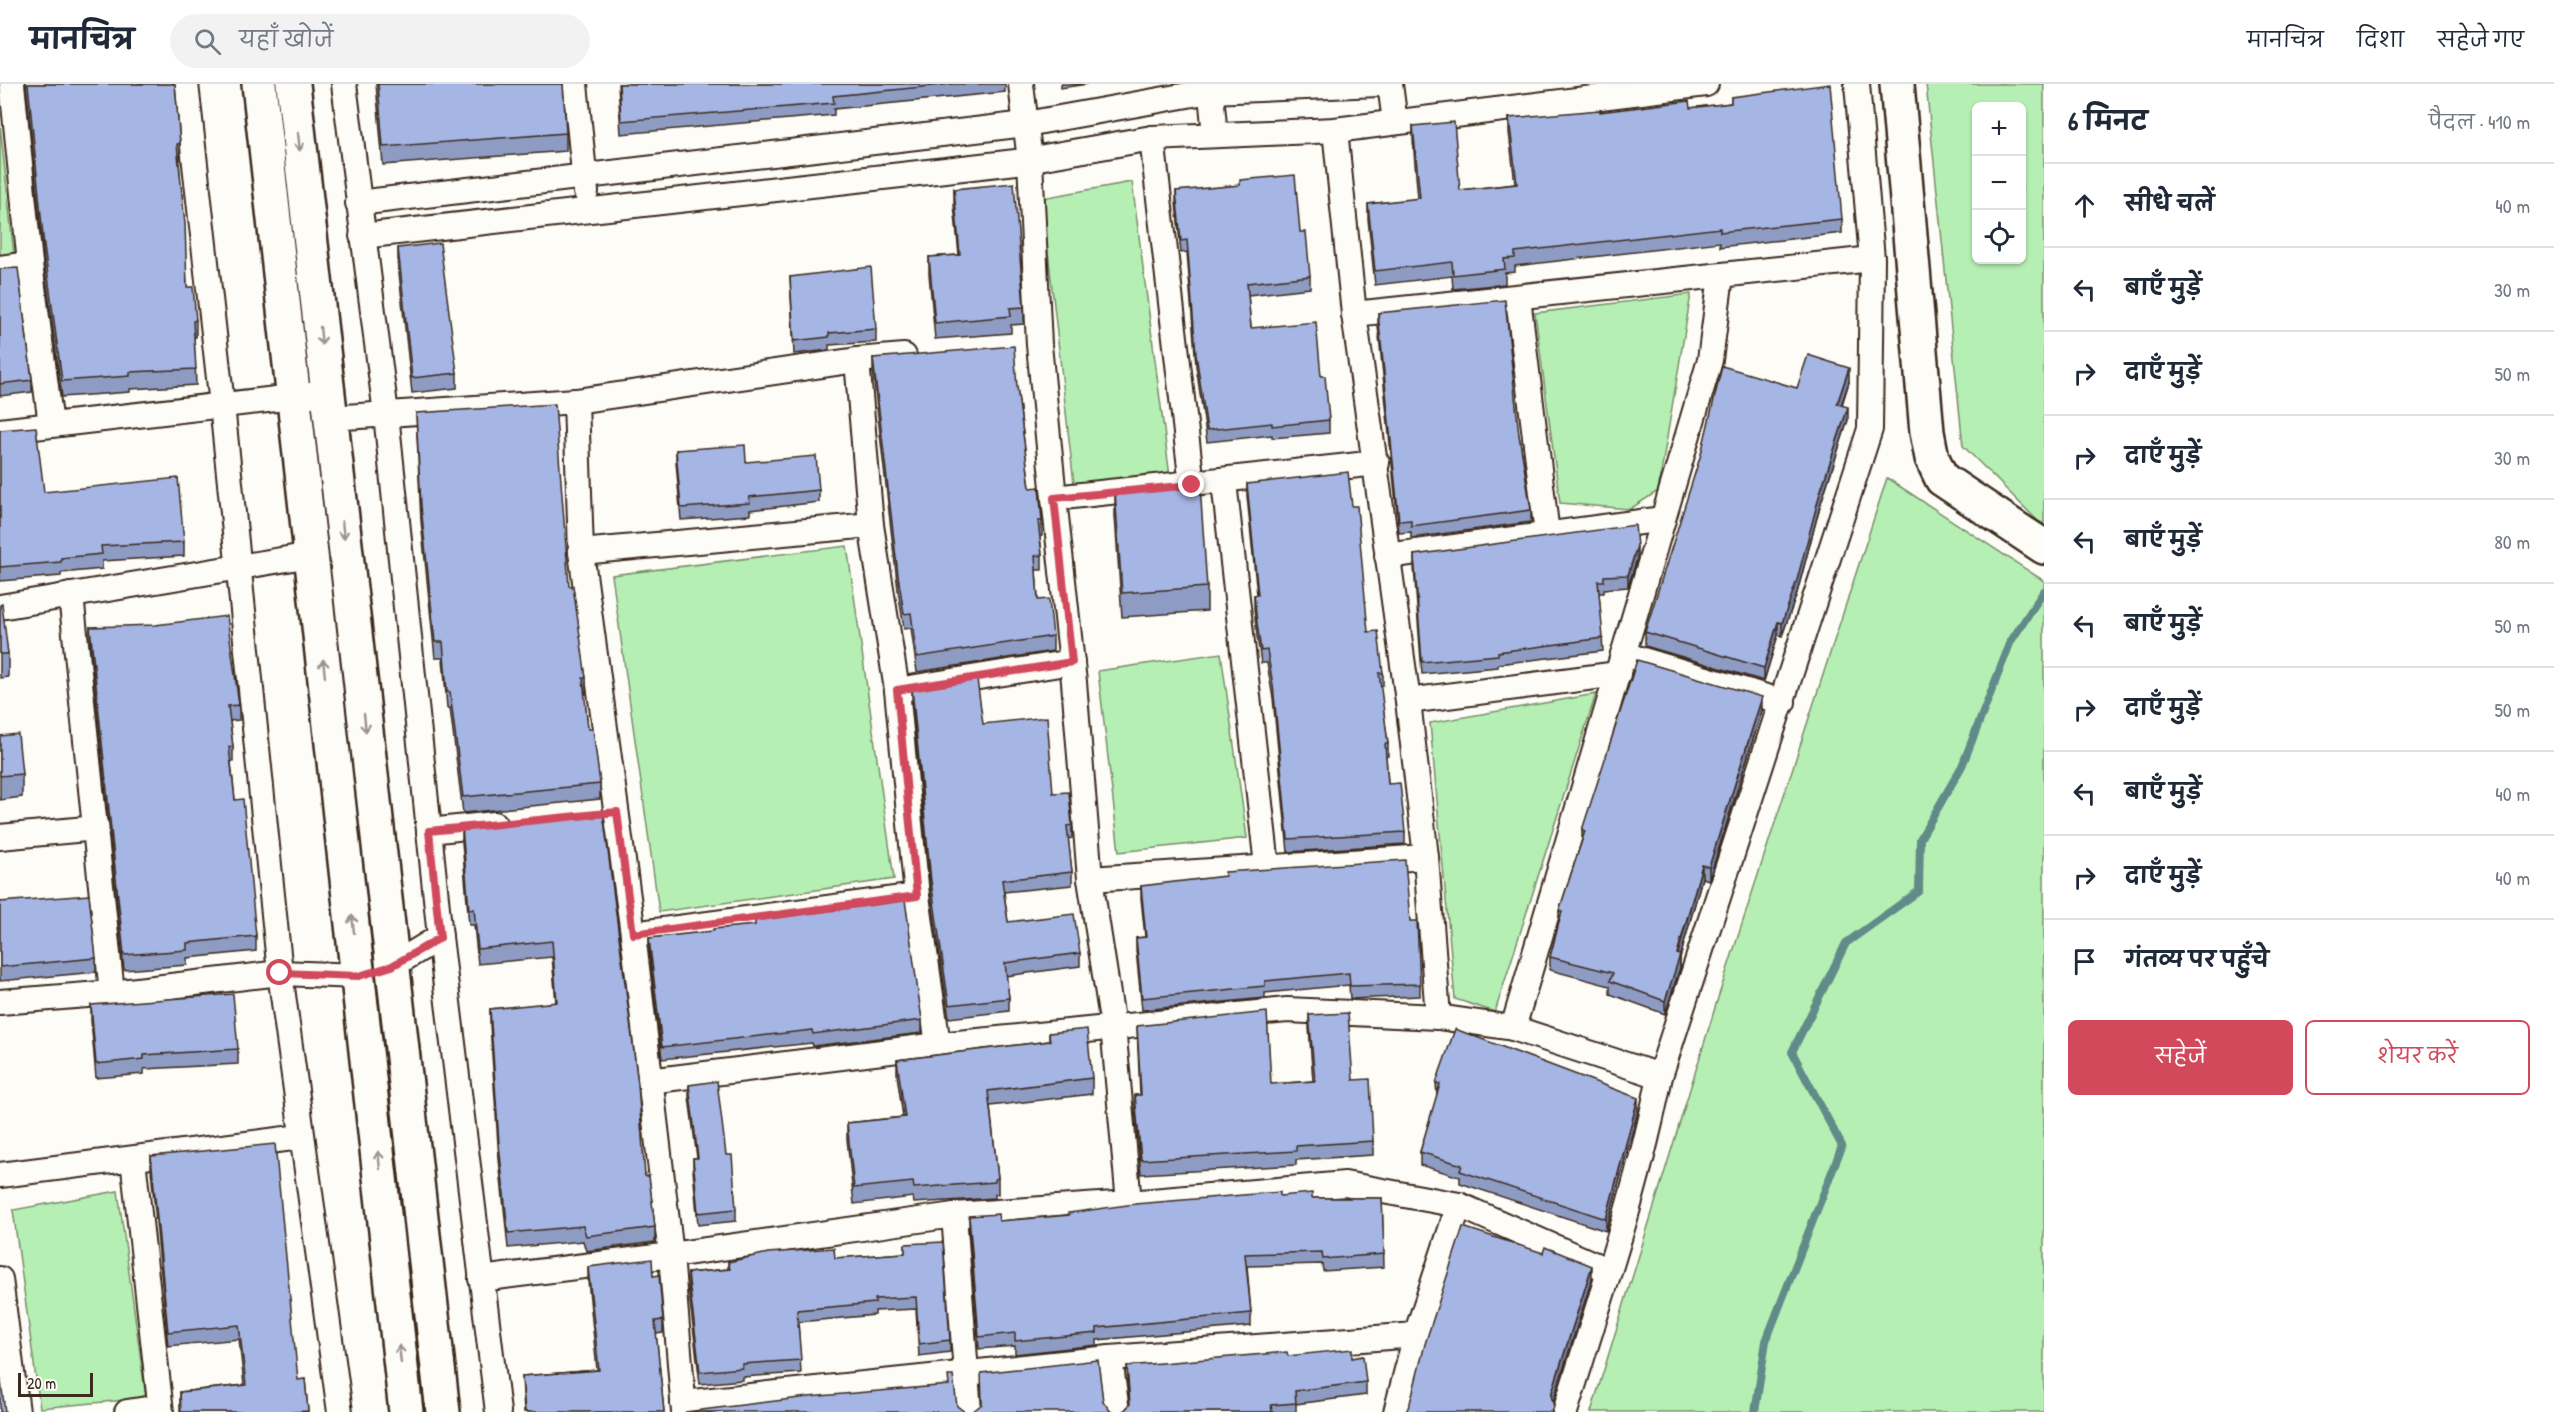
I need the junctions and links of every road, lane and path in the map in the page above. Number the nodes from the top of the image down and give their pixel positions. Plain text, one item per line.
1 (12, 84) edge
2 (186, 84) edge
3 (259, 84) edge
4 (293, 84) edge
5 (344, 84) edge
6 (575, 84) edge
7 (1021, 84) edge
8 (1379, 84) edge
9 (1390, 84) edge
10 (1706, 84) edge
11 (1857, 84) edge
12 (1897, 84) edge
13 (1210, 88) edge
14 (1603, 91) edge
15 (1395, 122) junction
16 (1026, 124) junction
17 (1335, 130) junction
18 (1215, 135) junction
19 (1152, 138) junction
20 (1030, 161) junction
21 (585, 176) junction
22 (358, 202) junction
23 (587, 210) junction
24 (362, 236) junction
25 (1872, 259) junction
26 (30, 264) junction
27 (0, 268) edge
28 (1721, 276) junction
29 (1518, 298) junction
30 (1354, 314) junction
31 (925, 355) edge
32 (857, 360) junction
33 (576, 401) junction
34 (318, 402) junction
35 (222, 405) junction
36 (386, 414) junction
37 (51, 424) junction
38 (0, 431) edge
39 (1377, 463) junction
40 (1224, 482) junction
41 (1192, 485) junction
42 (1054, 498) junction
43 (1663, 519) junction
44 (871, 525) junction
45 (1547, 534) junction
46 (2044, 547) edge
47 (581, 552) junction
48 (311, 555) junction
49 (1387, 556) junction
50 (238, 565) junction
51 (71, 595) junction
52 (0, 607) edge
53 (1072, 662) junction
54 (1620, 664) junction
55 (897, 690) junction
56 (1408, 701) junction
57 (1783, 702) junction
58 (523, 822) edge
59 (97, 828) junction
60 (429, 831) junction
61 (0, 837) edge
62 (1426, 856) junction
63 (1267, 867) junction
64 (1090, 879) junction
65 (917, 896) junction
66 (633, 934) junction
67 (440, 938) junction
68 (392, 966) junction
69 (280, 973) junction
70 (359, 976) junction
71 (112, 993) junction
72 (0, 1002) edge
73 (1438, 1017) junction
74 (1113, 1026) junction
75 (1513, 1028) junction
76 (938, 1046) junction
77 (1660, 1076) junction
78 (649, 1081) junction
79 (301, 1137) junction
80 (133, 1159) junction
81 (0, 1175) edge
82 (1128, 1203) junction
83 (1459, 1205) junction
84 (954, 1215) junction
85 (670, 1256) junction
86 (1609, 1271) junction
87 (0, 1279) edge
88 (481, 1279) junction
89 (1416, 1335) junction
90 (1110, 1358) junction
91 (966, 1374) junction
92 (683, 1408) edge
93 (161, 1410) edge
94 (17, 1412) edge
95 (127, 1412) edge
96 (340, 1412) edge
97 (406, 1412) edge
98 (443, 1412) edge
99 (498, 1412) edge
100 (969, 1412) edge
101 (1117, 1412) edge
102 (1396, 1412) edge
103 (1565, 1412) edge

1 - 26 street
2 - 35 street
3 - 34 main road
4 -> 34 main road
5 - 22 street
6 - 21 street
7 - 16 street
8 - 13 street
9 - 15 street
10 - 14 street
11 - 25 street
12 - 46 main road
13 - 16 street
13 - 18 street
14 - 15 street
15 - 17 street
16 - 20 street
16 - 21 street
17 - 18 street
17 - 30 street
18 - 19 street
19 - 20 street
19 - 41 street
20 - 23 street
20 - 42 street
21 - 22 street
21 - 23 street
22 - 24 street
23 - 24 street
24 - 36 street
25 - 28 street
25 - 57 street
26 - 27 street
26 - 37 street
28 - 29 street
28 - 43 street
29 - 30 street
29 - 45 street
30 - 39 street
31 - 32 street
32 - 33 street
32 - 44 street
33 - 36 street
33 - 47 street
34 - 35 street
34 - 36 street
34 - 48 main road
34 -> 68 main road
35 - 37 street
35 - 50 street
36 - 60 street
37 - 38 street
39 - 40 street
39 - 49 street
40 - 41 street
40 - 63 street
41 - 42 street
42 - 53 street
43 - 45 street
43 - 54 street
44 - 47 street
44 - 55 street
45 - 49 street
47 - 66 street
48 - 50 street
70 -> 48 main road
49 - 56 street
50 - 51 street
50 - 69 street
51 - 52 street
51 - 59 street
53 - 55 street
53 - 64 street
54 - 56 street
54 - 57 street
54 - 75 street
55 - 65 street
56 - 62 street
57 - 77 street
58 - 60 street
59 - 61 street
59 - 71 street
60 - 67 street
62 - 63 street
62 - 73 street
63 - 64 street
64 - 74 street
65 - 66 street
65 - 76 street
66 - 78 street
67 - 68 street
67 - 88 street
68 - 70 main road
68 - 98 main road
69 - 70 street
69 - 71 street
69 - 79 street
97 -> 70 main road
71 - 72 street
73 - 74 street
73 - 75 street
74 - 76 street
74 - 82 street
75 - 77 street
76 - 78 street
77 - 86 street
78 - 85 street
79 - 80 street
79 - 96 street
80 - 81 street
80 - 93 street
82 - 83 street
82 - 84 street
83 - 86 street
83 - 89 street
84 - 85 street
84 - 91 street
85 - 88 street
85 - 92 street
86 - 103 street
87 - 94 street
88 - 99 street
89 - 90 street
89 - 102 street
90 - 91 street
90 - 101 street
91 - 92 street
91 - 100 street
93 - 95 street

